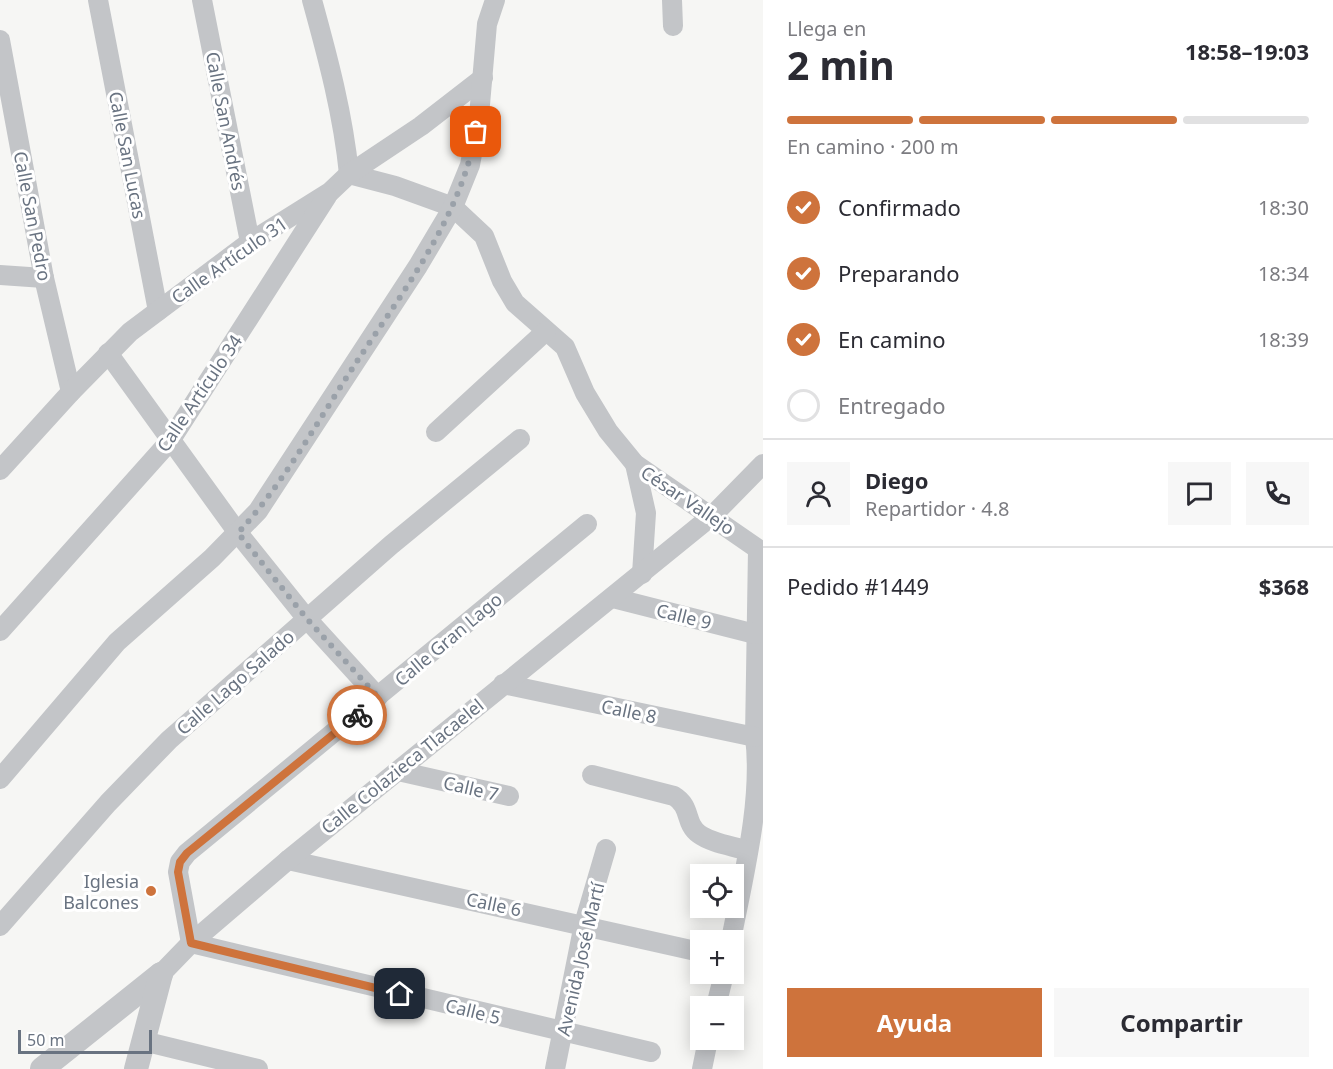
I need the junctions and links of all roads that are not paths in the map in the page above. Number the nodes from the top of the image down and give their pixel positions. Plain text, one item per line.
1 (98, 0) edge
2 (202, 0) edge
3 (312, 0) edge
4 (495, 0) edge
5 (672, 0) edge
6 (673, 26) dead end
7 (0, 40) edge
8 (483, 78) junction
9 (349, 174) junction
10 (330, 192) junction
11 (453, 207) junction
12 (250, 242) junction
13 (0, 275) edge
14 (44, 278) junction
15 (158, 310) junction
16 (546, 331) junction
17 (108, 353) junction
18 (71, 392) junction
19 (436, 432) dead end
20 (520, 439) dead end
21 (170, 441) junction
22 (635, 464) junction
23 (763, 464) edge
24 (0, 470) edge
25 (713, 515) junction
26 (587, 524) dead end
27 (238, 533) junction
28 (642, 574) junction
29 (613, 598) junction
30 (307, 619) junction
31 (0, 631) edge
32 (755, 634) junction
33 (503, 684) junction
34 (378, 697) junction
35 (755, 737) junction
36 (398, 771) junction
37 (592, 775) dead end
38 (0, 779) edge
39 (509, 796) dead end
40 (606, 849) dead end
41 (748, 851) junction
42 (288, 860) junction
43 (584, 924) junction
44 (0, 926) edge
45 (733, 930) edge
46 (191, 943) junction
47 (690, 950) edge
48 (161, 974) junction
49 (563, 1033) junction
50 (143, 1041) junction
51 (706, 1050) edge
52 (651, 1052) dead end
53 (42, 1069) edge
54 (136, 1069) edge
55 (258, 1069) edge
56 (555, 1069) edge
57 (702, 1069) edge

1 - 15 street, Calle San Lucas
2 - 12 street, Calle San Andrés
3 - 9 street
4 - 8 street
5 - 6 street
7 - 14 street, Calle San Pedro
8 - 9 street, Calle Artículo 31
8 - 11 street
9 - 10 street, Calle Artículo 31
9 - 11 street
10 - 12 street, Calle Artículo 31
10 - 21 street, Calle Artículo 34
11 - 16 street, César Vallejo
11 - 27 street
12 - 15 street, Calle Artículo 31
13 - 14 street
14 - 18 street, Calle San Pedro
15 - 17 street, Calle Artículo 31
16 - 19 street
16 - 22 street, César Vallejo
17 - 18 street, Calle Artículo 31
17 - 21 street
18 - 24 street, Calle Artículo 31
20 - 30 street, Calle Lago Salado
21 - 27 street
21 - 31 street, Calle Artículo 34
22 - 25 street, César Vallejo
22 - 28 street
23 - 25 street, Calle Colazieca Tlacaelel
25 - 28 street, Calle Colazieca Tlacaelel
25 - 32 street, César Vallejo
26 - 34 street, Calle Gran Lago
27 - 30 street
27 - 38 street
28 - 29 street, Calle Colazieca Tlacaelel
29 - 32 street, Calle 9
29 - 33 street, Calle Colazieca Tlacaelel
30 - 34 street
30 - 44 street, Calle Lago Salado
32 - 35 street
33 - 35 street, Calle 8
33 - 36 street, Calle Colazieca Tlacaelel
34 - 46 street, Calle Gran Lago
35 - 41 street
36 - 39 street, Calle 7
36 - 42 street, Calle Colazieca Tlacaelel
37 - 41 street
40 - 43 street, Avenida José Martí
41 - 45 street
42 - 43 street, Calle 6
42 - 46 street, Calle Colazieca Tlacaelel
43 - 47 street, Calle 6
43 - 49 street, Avenida José Martí
46 - 48 street, Calle Colazieca Tlacaelel
46 - 49 street, Calle 5
48 - 50 street
48 - 53 street, Calle Colazieca Tlacaelel
49 - 52 street, Calle 5
49 - 56 street, Avenida José Martí
50 - 54 street
50 - 55 street
51 - 57 street

